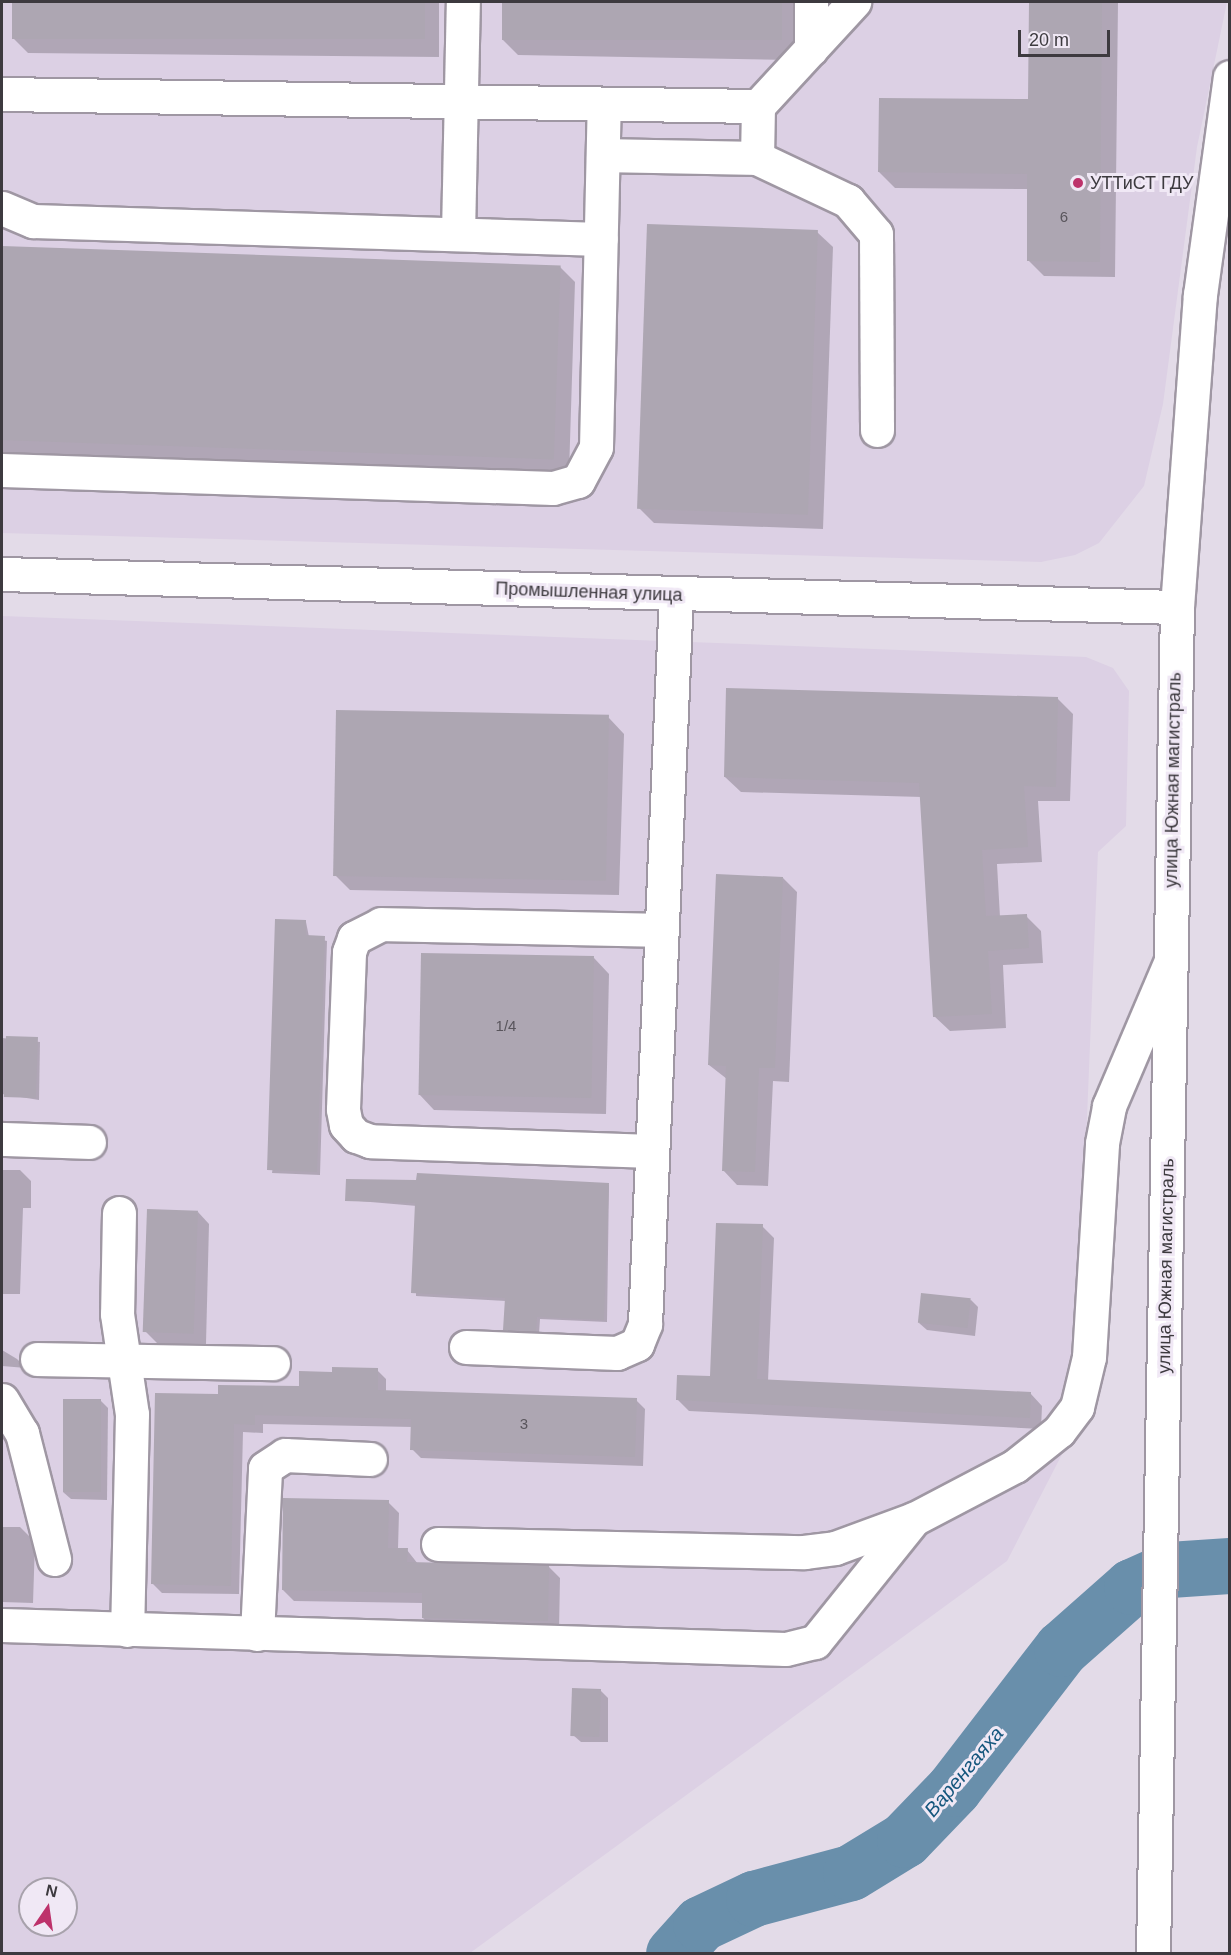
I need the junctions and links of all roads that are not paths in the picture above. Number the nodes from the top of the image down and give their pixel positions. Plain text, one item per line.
1 (463, 2) edge
2 (812, 2) edge
3 (854, 2) edge
4 (811, 49) junction
5 (1230, 77) edge
6 (2, 94) edge
7 (461, 101) junction
8 (604, 104) junction
9 (758, 106) junction
10 (603, 155) junction
11 (757, 158) junction
12 (2, 208) edge
13 (458, 234) junction
14 (601, 239) junction
15 (877, 430) dead end
16 (2, 470) edge
17 (2, 574) edge
18 (676, 594) junction
19 (1177, 607) junction
20 (662, 930) junction
21 (1170, 963) junction
22 (2, 1139) edge
23 (89, 1142) dead end
24 (652, 1151) junction
25 (119, 1213) dead end
26 (466, 1347) dead end
27 (37, 1359) dead end
28 (124, 1360) junction
29 (273, 1363) dead end
30 (2, 1400) edge
31 (370, 1459) dead end
32 (914, 1518) junction
33 (438, 1544) dead end
34 (54, 1559) dead end
35 (2, 1625) edge
36 (127, 1630) junction
37 (257, 1634) junction
38 (1153, 1953) edge

1 - 7 main road
2 - 4 main road
3 - 4 main road
4 - 9 main road
5 - 19 main road, улица Южная магистраль
6 - 7 main road
7 - 8 main road
7 - 13 main road
8 - 9 main road
8 - 10 main road
9 - 11 main road
10 - 11 main road
10 - 14 main road
11 - 15 main road
12 - 13 main road
13 - 14 main road
14 - 16 main road
17 - 18 main road, Промышленная улица
18 - 19 main road, Промышленная улица
18 - 20 main road
19 - 21 main road, улица Южная магистраль
20 - 24 main road
20 - 24 main road
21 - 32 main road
21 - 38 main road, улица Южная магистраль
22 - 23 main road
24 - 26 main road
25 - 28 main road
27 - 28 main road
28 - 29 main road
28 - 36 main road
30 - 34 main road
31 - 37 main road
32 - 33 main road
32 - 37 main road
35 - 36 main road
36 - 37 main road

